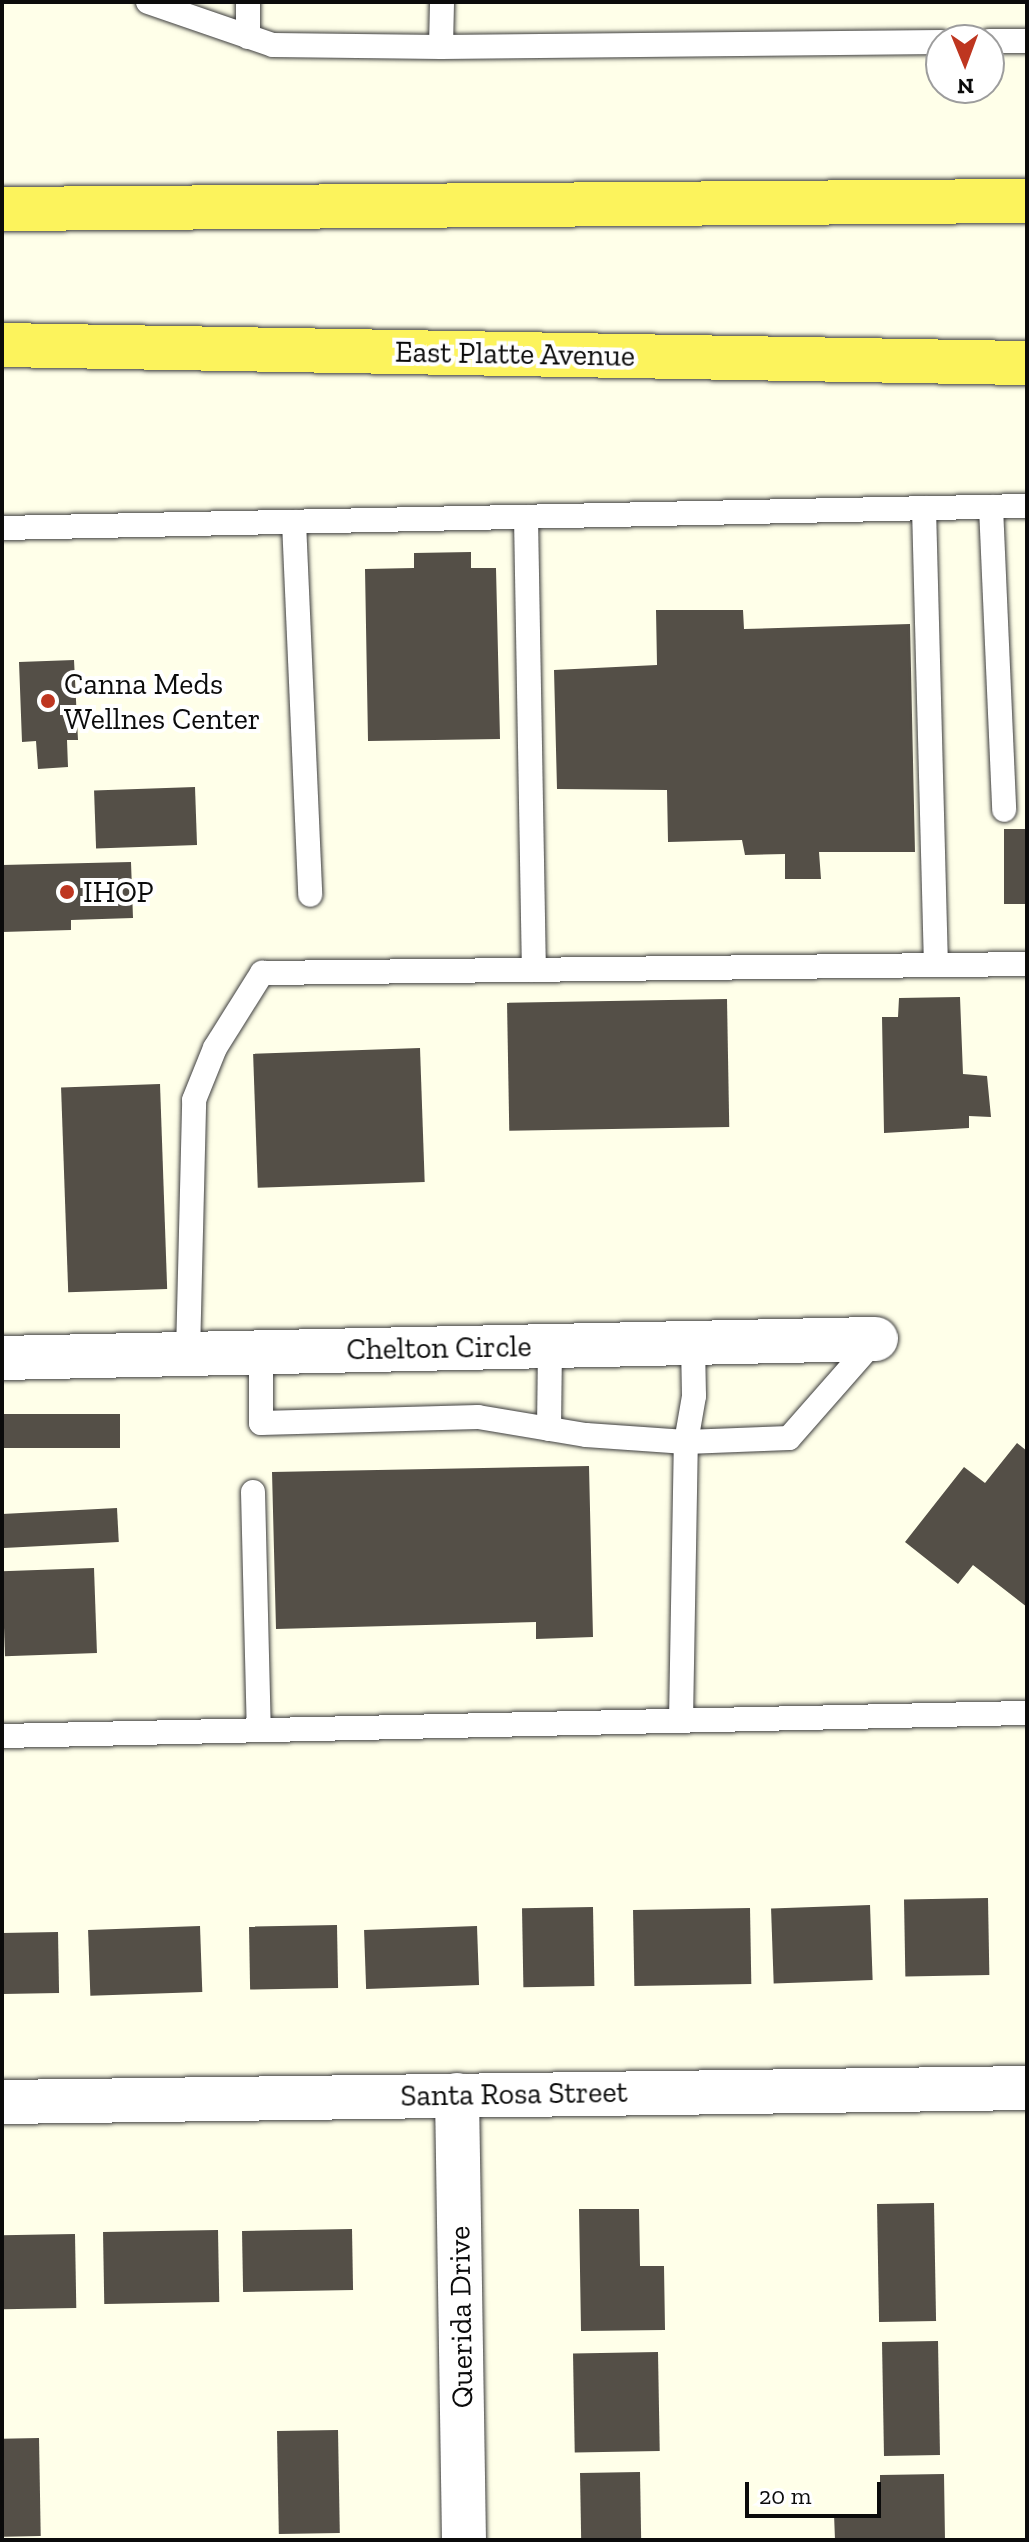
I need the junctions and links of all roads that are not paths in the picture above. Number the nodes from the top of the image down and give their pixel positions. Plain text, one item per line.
1 (148, 2) edge
2 (248, 2) edge
3 (442, 2) edge
4 (248, 37) junction
5 (1005, 41) edge
6 (1027, 41) edge
7 (925, 42) edge
8 (441, 47) junction
9 (1027, 201) edge
10 (2, 209) edge
11 (2, 345) edge
12 (1027, 363) edge
13 (1027, 506) edge
14 (991, 507) junction
15 (924, 508) junction
16 (526, 517) junction
17 (294, 522) junction
18 (2, 528) edge
19 (1004, 810) dead end
20 (310, 895) dead end
21 (1027, 964) edge
22 (936, 965) junction
23 (534, 970) junction
24 (876, 1339) joint
25 (693, 1343) junction
26 (550, 1346) junction
27 (261, 1352) junction
28 (188, 1354) junction
29 (2, 1358) edge
30 (549, 1429) junction
31 (686, 1442) junction
32 (253, 1492) dead end
33 (1027, 1713) edge
34 (681, 1721) junction
35 (259, 1730) junction
36 (2, 1736) edge
37 (1027, 2088) edge
38 (457, 2095) junction
39 (2, 2102) edge
40 (464, 2540) edge

1 - 4 lane
2 - 4 lane
3 - 8 lane
4 - 8 lane
5 - 6 lane
7 - 8 lane
9 - 10 main road
11 - 12 main road, East Platte Avenue
13 - 14 lane
14 - 15 lane
14 - 19 lane
15 - 16 lane
15 - 22 lane
16 - 17 lane
16 - 23 lane
17 - 18 lane
17 - 20 lane
21 - 22 lane
22 - 23 lane
23 - 28 lane
24 - 25 street, Chelton Circle
24 - 31 lane
25 - 26 street, Chelton Circle
25 - 31 lane
26 - 27 street, Chelton Circle
26 - 30 lane
27 - 28 street, Chelton Circle
27 - 30 lane
28 - 29 street, Chelton Circle
30 - 31 lane
31 - 34 lane
32 - 35 lane
33 - 34 lane
34 - 35 lane
35 - 36 lane
37 - 38 street, Santa Rosa Street
38 - 39 street, Santa Rosa Street
38 - 40 street, Querida Drive

